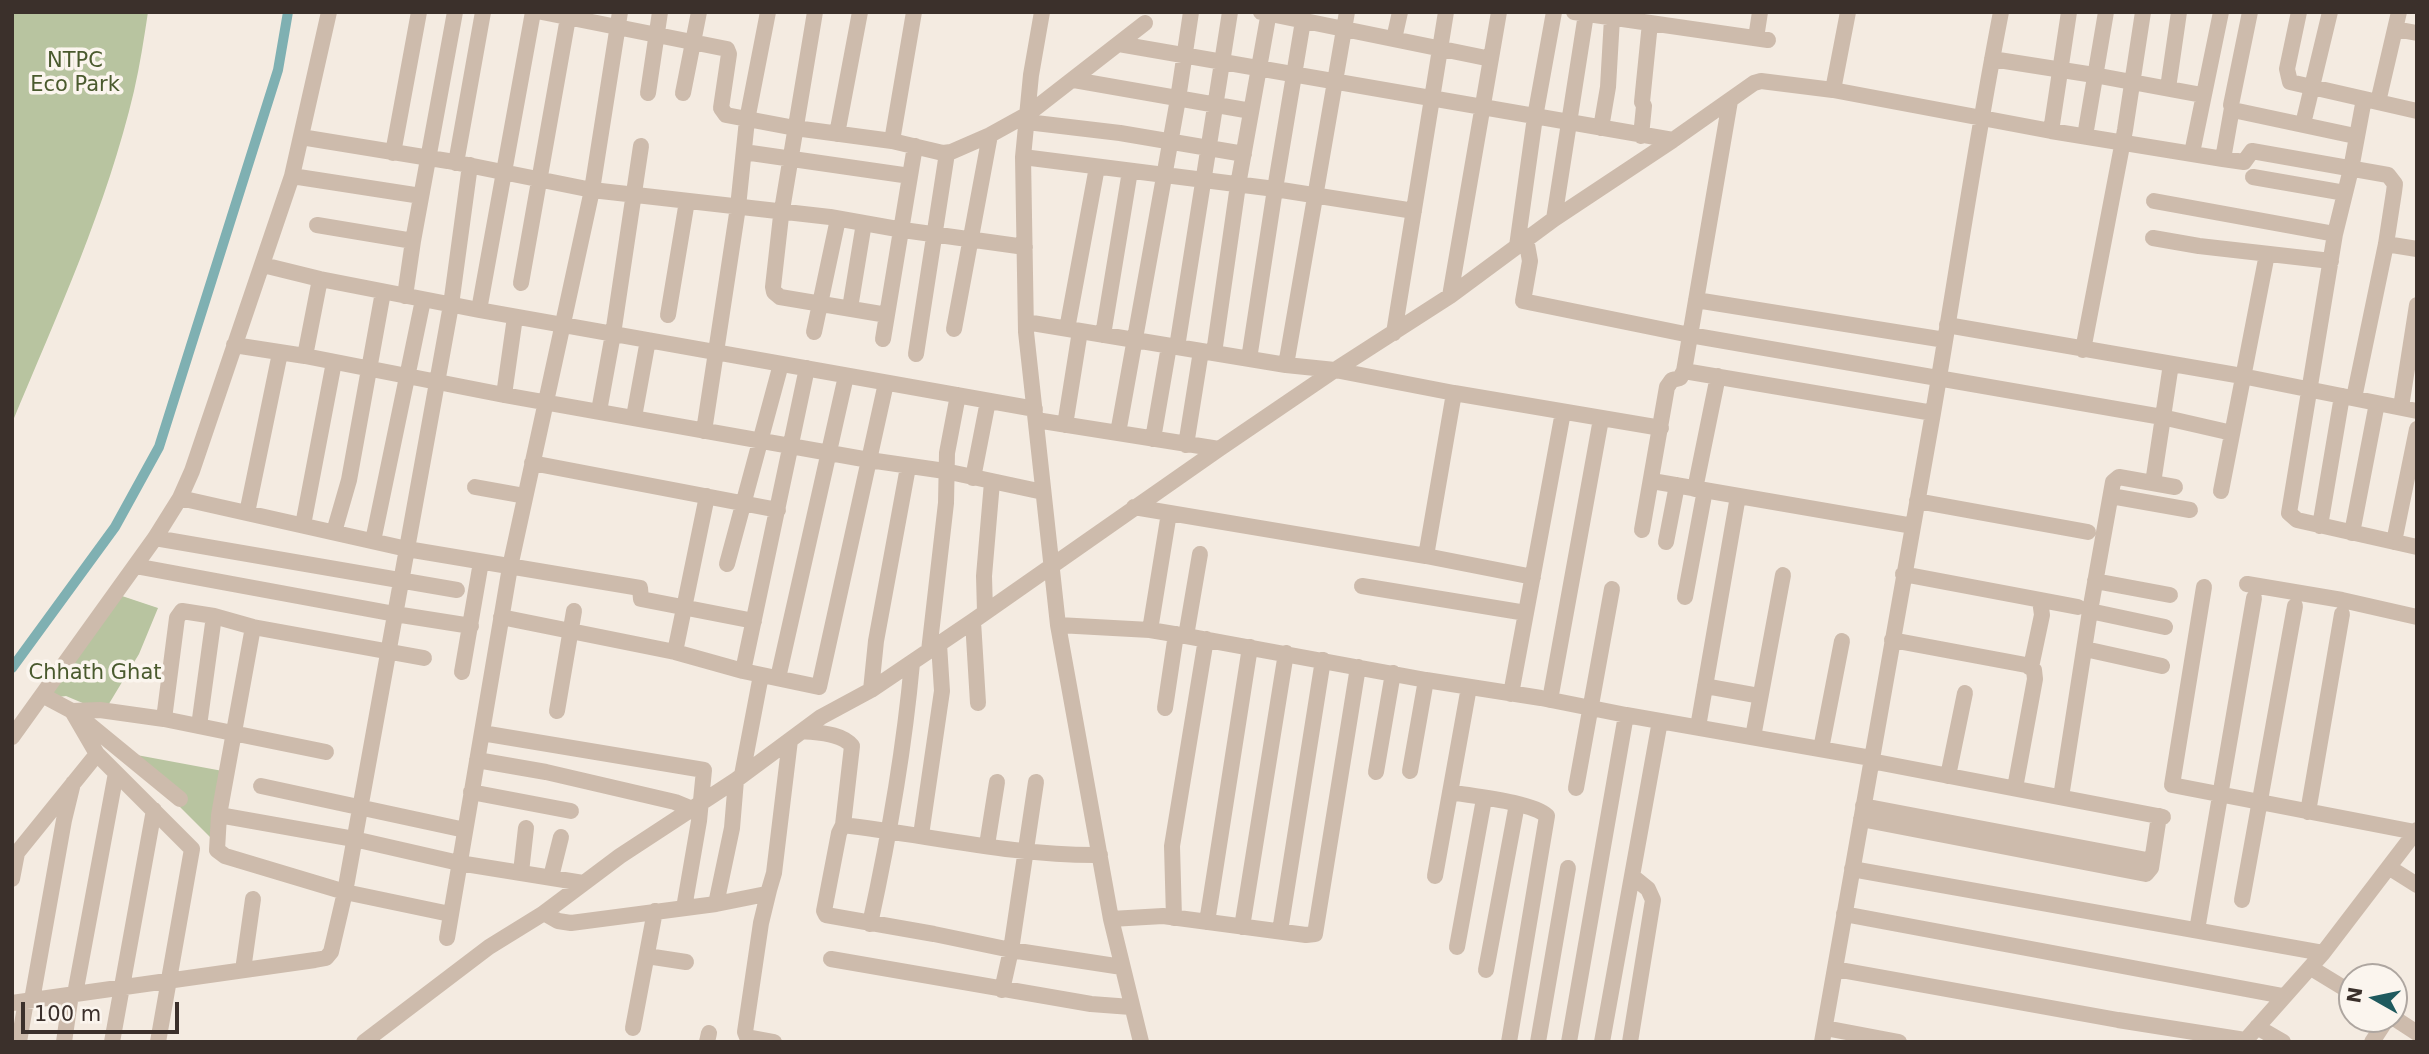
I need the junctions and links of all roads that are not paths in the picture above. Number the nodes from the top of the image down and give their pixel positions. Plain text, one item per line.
1 (329, 12) edge
2 (419, 12) edge
3 (455, 12) edge
4 (483, 12) edge
5 (533, 12) edge
6 (542, 12) edge
7 (660, 12) edge
8 (699, 12) edge
9 (768, 12) edge
10 (816, 12) edge
11 (860, 12) edge
12 (914, 12) edge
13 (1042, 12) edge
14 (1191, 12) edge
15 (1230, 12) edge
16 (1400, 12) edge
17 (1446, 12) edge
18 (1499, 12) edge
19 (1554, 12) edge
20 (1760, 12) edge
21 (1848, 12) edge
22 (2001, 12) edge
23 (2069, 12) edge
24 (2106, 12) edge
25 (2143, 12) edge
26 (2179, 12) edge
27 (2221, 12) edge
28 (2250, 12) edge
29 (2299, 12) edge
30 (2330, 12) edge
31 (2399, 12) edge
32 (1266, 13) edge
33 (1593, 14) edge
34 (569, 15) edge
35 (619, 20) edge
36 (1303, 20) junction
37 (1345, 20) edge
38 (1656, 20) edge
39 (1145, 23) dead end
40 (2395, 29) junction
41 (2417, 33) edge
42 (656, 36) junction
43 (1394, 39) junction
44 (693, 43) junction
45 (1119, 44) junction
46 (1440, 48) junction
47 (1184, 55) junction
48 (1491, 58) junction
49 (1992, 59) junction
50 (1223, 64) junction
51 (1259, 69) junction
52 (2061, 69) junction
53 (1294, 75) junction
54 (2094, 75) junction
55 (1074, 80) junction
56 (2132, 81) junction
57 (1334, 83) junction
58 (2168, 88) junction
59 (2313, 88) junction
60 (1833, 90) junction
61 (648, 93) dead end
62 (683, 93) dead end
63 (2202, 95) junction
64 (1178, 99) junction
65 (1431, 100) junction
66 (2371, 100) junction
67 (1730, 101) junction
68 (1216, 104) junction
69 (2232, 108) junction
70 (1483, 109) junction
71 (1251, 111) junction
72 (2417, 111) edge
73 (1535, 117) junction
74 (1981, 117) junction
75 (1027, 118) junction
76 (747, 120) junction
77 (1568, 123) junction
78 (2303, 124) junction
79 (795, 128) junction
80 (1601, 128) junction
81 (2051, 131) junction
82 (837, 134) junction
83 (990, 135) junction
84 (1640, 136) junction
85 (2085, 136) junction
86 (2356, 136) junction
87 (301, 137) junction
88 (892, 141) junction
89 (1673, 141) junction
90 (1170, 142) junction
91 (2122, 142) junction
92 (641, 146) dead end
93 (915, 146) junction
94 (1209, 148) junction
95 (744, 152) junction
96 (393, 153) junction
97 (947, 153) junction
98 (2192, 153) junction
99 (1244, 154) junction
100 (1023, 157) junction
101 (428, 158) junction
102 (2223, 159) junction
103 (790, 160) junction
104 (463, 164) junction
105 (1097, 167) junction
106 (2351, 169) junction
107 (1130, 171) junction
108 (504, 172) junction
109 (1164, 175) junction
110 (292, 176) junction
111 (910, 176) junction
112 (2253, 177) dead end
113 (540, 179) junction
114 (1203, 180) junction
115 (1238, 185) junction
116 (1275, 189) junction
117 (592, 190) junction
118 (2345, 193) junction
119 (634, 195) junction
120 (1315, 195) junction
121 (421, 196) junction
122 (687, 201) junction
123 (2154, 201) dead end
124 (738, 207) junction
125 (1413, 211) junction
126 (781, 212) junction
127 (838, 219) junction
128 (1554, 219) junction
129 (864, 223) junction
130 (317, 225) dead end
131 (903, 230) junction
132 (933, 233) junction
133 (2335, 234) junction
134 (2153, 238) dead end
135 (969, 239) junction
136 (413, 241) junction
137 (1521, 243) junction
138 (2386, 244) junction
139 (1025, 247) junction
140 (2417, 249) edge
141 (2267, 254) junction
142 (2331, 261) junction
143 (263, 265) junction
144 (320, 279) junction
145 (521, 283) dead end
146 (383, 292) junction
147 (405, 296) junction
148 (1450, 296) junction
149 (423, 300) junction
150 (1696, 300) junction
151 (821, 303) junction
152 (451, 305) junction
153 (2417, 305) edge
154 (850, 307) junction
155 (479, 310) junction
156 (668, 315) dead end
157 (887, 316) junction
158 (515, 317) junction
159 (1026, 322) junction
160 (563, 324) junction
161 (954, 329) dead end
162 (1074, 330) junction
163 (814, 332) dead end
164 (1394, 333) junction
165 (1946, 333) junction
166 (613, 334) junction
167 (1103, 335) junction
168 (1690, 335) junction
169 (883, 339) dead end
170 (648, 340) junction
171 (1134, 340) junction
172 (234, 345) junction
173 (1173, 346) junction
174 (2083, 349) junction
175 (715, 352) junction
176 (1207, 352) junction
177 (280, 353) junction
178 (916, 354) dead end
179 (305, 356) junction
180 (1249, 359) junction
181 (334, 362) junction
182 (781, 364) junction
183 (2171, 364) junction
184 (1286, 365) junction
185 (368, 368) junction
186 (807, 369) junction
187 (1335, 370) junction
188 (1684, 371) junction
189 (408, 376) junction
190 (846, 376) junction
191 (1718, 376) junction
192 (1939, 376) junction
193 (2242, 376) junction
194 (437, 382) junction
195 (886, 383) junction
196 (2309, 390) junction
197 (1454, 393) junction
198 (504, 395) junction
199 (958, 395) junction
200 (2348, 397) junction
201 (988, 401) junction
202 (546, 402) junction
203 (2377, 403) junction
204 (2409, 409) edge
205 (599, 411) junction
206 (1563, 412) junction
207 (1933, 413) junction
208 (1035, 415) junction
209 (634, 417) junction
210 (2162, 417) junction
211 (1601, 419) junction
212 (1065, 425) junction
213 (1661, 428) junction
214 (2417, 429) edge
215 (704, 431) junction
216 (1118, 433) junction
217 (2232, 433) junction
218 (1153, 439) junction
219 (760, 441) junction
220 (791, 445) junction
221 (1186, 445) junction
222 (1219, 449) junction
223 (830, 453) junction
224 (869, 460) junction
225 (532, 463) junction
226 (908, 467) junction
227 (945, 471) junction
228 (973, 478) junction
229 (1651, 481) junction
230 (992, 482) junction
231 (2153, 483) junction
232 (1677, 485) junction
233 (475, 487) dead end
234 (2175, 487) dead end
235 (1700, 489) junction
236 (2221, 491) dead end
237 (1044, 492) junction
238 (525, 496) junction
239 (707, 496) junction
240 (1738, 496) junction
241 (2111, 496) junction
242 (180, 498) junction
243 (1917, 501) junction
244 (743, 503) junction
245 (1134, 507) junction
246 (778, 510) junction
247 (2190, 510) dead end
248 (247, 513) junction
249 (1169, 513) junction
250 (303, 525) junction
251 (1913, 526) junction
252 (2319, 526) junction
253 (1642, 530) dead end
254 (334, 532) junction
255 (2088, 532) dead end
256 (2352, 533) junction
257 (155, 538) junction
258 (373, 541) junction
259 (1666, 542) dead end
260 (2395, 542) junction
261 (2417, 547) edge
262 (407, 549) junction
263 (1200, 554) dead end
264 (1426, 556) junction
265 (481, 562) junction
266 (727, 564) dead end
267 (1052, 565) junction
268 (135, 566) junction
269 (510, 567) junction
270 (1903, 574) junction
271 (1783, 575) dead end
272 (1533, 577) junction
273 (2095, 581) junction
274 (401, 582) junction
275 (1362, 586) dead end
276 (2204, 587) dead end
277 (1612, 589) dead end
278 (457, 590) dead end
279 (2171, 595) dead end
280 (1685, 597) dead end
281 (2040, 600) junction
282 (684, 606) junction
283 (2295, 606) dead end
284 (2084, 609) junction
285 (574, 611) dead end
286 (1526, 613) junction
287 (395, 614) junction
288 (2342, 614) dead end
289 (214, 616) junction
290 (501, 617) junction
291 (979, 617) junction
292 (2417, 617) edge
293 (754, 621) junction
294 (1058, 625) junction
295 (253, 626) junction
296 (471, 626) junction
297 (2165, 626) dead end
298 (1150, 630) junction
299 (572, 633) junction
300 (1181, 635) junction
301 (1206, 639) junction
302 (1892, 640) junction
303 (1842, 641) dead end
304 (1250, 647) junction
305 (934, 648) junction
306 (2085, 649) junction
307 (388, 652) junction
308 (675, 652) junction
309 (1286, 653) junction
310 (424, 658) dead end
311 (1323, 660) junction
312 (912, 663) junction
313 (2162, 666) dead end
314 (1358, 667) junction
315 (2031, 667) junction
316 (743, 671) junction
317 (462, 672) dead end
318 (1393, 673) junction
319 (761, 675) junction
320 (778, 678) junction
321 (1426, 680) junction
322 (1705, 686) junction
323 (1469, 687) junction
324 (871, 690) junction
325 (1965, 693) dead end
326 (1511, 694) junction
327 (42, 695) junction
328 (1760, 696) junction
329 (1550, 699) junction
330 (978, 703) dead end
331 (1165, 708) dead end
332 (1591, 708) junction
333 (557, 710) dead end
334 (72, 711) junction
335 (1626, 715) junction
336 (164, 719) junction
337 (1660, 721) junction
338 (199, 726) junction
339 (1698, 727) junction
340 (233, 733) junction
341 (481, 733) junction
342 (796, 736) junction
343 (12, 737) edge
344 (1753, 737) junction
345 (1821, 749) junction
346 (326, 752) dead end
347 (97, 754) junction
348 (477, 760) junction
349 (1871, 760) junction
350 (1410, 771) dead end
351 (1376, 772) dead end
352 (116, 773) junction
353 (1948, 776) junction
354 (739, 777) junction
355 (997, 782) dead end
356 (1036, 782) dead end
357 (73, 783) junction
358 (261, 786) dead end
359 (1576, 788) dead end
360 (2015, 788) junction
361 (471, 792) junction
362 (1450, 792) junction
363 (2220, 795) junction
364 (2061, 797) junction
365 (180, 799) dead end
366 (1484, 799) junction
367 (2260, 803) junction
368 (1517, 804) junction
369 (696, 806) junction
370 (360, 807) junction
371 (154, 810) junction
372 (572, 811) dead end
373 (1862, 812) junction
374 (2308, 812) junction
375 (219, 815) junction
376 (843, 825) junction
377 (526, 828) dead end
378 (465, 830) junction
379 (890, 831) junction
380 (2416, 831) edge
381 (921, 835) junction
382 (561, 837) dead end
383 (354, 839) junction
384 (987, 845) junction
385 (1026, 852) junction
386 (1100, 855) junction
387 (15, 856) edge
388 (459, 863) junction
389 (1569, 868) dead end
390 (2390, 868) junction
391 (1852, 869) junction
392 (521, 872) junction
393 (1435, 876) dead end
394 (1632, 876) junction
395 (551, 877) junction
396 (12, 878) edge
397 (583, 883) junction
398 (2417, 885) edge
399 (769, 890) junction
400 (345, 892) junction
401 (253, 899) dead end
402 (2242, 900) dead end
403 (716, 904) junction
404 (684, 908) junction
405 (655, 911) junction
406 (450, 914) junction
407 (544, 914) junction
408 (1844, 914) junction
409 (1174, 918) junction
410 (1111, 919) junction
411 (1207, 922) junction
412 (870, 924) junction
413 (1242, 927) junction
414 (2197, 930) junction
415 (1280, 931) junction
416 (447, 938) dead end
417 (1457, 947) dead end
418 (1011, 950) junction
419 (2323, 953) junction
420 (647, 956) junction
421 (831, 959) dead end
422 (687, 962) dead end
423 (1122, 967) junction
424 (2311, 968) junction
425 (1835, 969) junction
426 (243, 970) junction
427 (1486, 970) dead end
428 (169, 981) junction
429 (2338, 984) edge
430 (121, 988) junction
431 (1002, 990) junction
432 (73, 994) junction
433 (2283, 996) junction
434 (24, 1001) edge
435 (1131, 1007) junction
436 (2257, 1027) junction
437 (634, 1028) dead end
438 (1824, 1035) edge
439 (370, 1040) edge
440 (2244, 1041) edge
441 (19, 1042) edge
442 (64, 1042) edge
443 (112, 1042) edge
444 (158, 1042) edge
445 (774, 1042) edge
446 (1141, 1042) edge
447 (1509, 1042) edge
448 (1538, 1042) edge
449 (1569, 1042) edge
450 (1602, 1042) edge
451 (1630, 1042) edge
452 (1899, 1042) edge
453 (2283, 1042) edge

1 - 87 street
2 - 96 street
3 - 101 street
4 - 104 street
5 - 108 street
6 - 34 street
7 - 42 street
8 - 44 street
9 - 76 street
10 - 79 street
11 - 82 street
12 - 88 street
13 - 75 street
14 - 47 street
15 - 50 street
16 - 43 street
17 - 46 street
18 - 48 street
19 - 73 street
20 - 38 street
21 - 60 street
22 - 49 street
23 - 52 street
24 - 54 street
25 - 56 street
26 - 58 street
27 - 63 street
28 - 69 street
29 - 59 street
30 - 59 street
31 - 40 street
32 - 36 street
32 - 51 street
33 - 38 street
33 - 77 street
33 - 80 street
34 - 35 street
34 - 113 street
35 - 42 street
35 - 117 street
36 - 37 street
36 - 53 street
37 - 43 street
37 - 57 street
38 - 84 street
39 - 45 street
40 - 41 street
40 - 66 street
42 - 44 street
42 - 61 street
43 - 46 street
44 - 62 street
44 - 76 street
45 - 47 street
45 - 55 street
46 - 48 street
46 - 65 street
47 - 50 street
47 - 64 street
48 - 70 street
49 - 52 street
49 - 74 street
50 - 51 street
50 - 68 street
51 - 53 street
51 - 71 street
52 - 54 street
52 - 81 street
53 - 57 street
53 - 116 street
54 - 56 street
54 - 85 street
55 - 64 street
55 - 75 street
56 - 58 street
56 - 91 street
57 - 65 street
57 - 120 street
58 - 63 street
59 - 66 street
59 - 78 street
60 - 67 street
60 - 74 street
63 - 98 street
64 - 68 street
64 - 90 street
65 - 70 street
65 - 125 street
66 - 72 street
66 - 86 street
67 - 89 street
67 - 150 street
68 - 71 street
68 - 94 street
69 - 78 street
69 - 102 street
70 - 73 street
70 - 148 street
71 - 99 street
73 - 77 street
73 - 137 street
74 - 81 street
74 - 165 street
75 - 83 street
75 - 90 street
75 - 100 street
76 - 79 street
76 - 95 street
77 - 80 street
77 - 128 street
78 - 86 street
79 - 82 street
79 - 103 street
80 - 84 street
81 - 85 street
82 - 88 street
83 - 97 street
83 - 135 street
84 - 89 street
85 - 91 street
86 - 106 street
87 - 96 street
87 - 110 street
88 - 93 street
89 - 128 street
90 - 94 street
90 - 109 street
91 - 98 street
91 - 174 street
92 - 119 street
93 - 97 street
93 - 111 street
94 - 99 street
94 - 114 street
95 - 103 street
95 - 124 street
96 - 101 street
97 - 132 street
98 - 102 street
99 - 115 street
100 - 105 street
100 - 139 street
101 - 104 street
101 - 121 street
102 - 106 street
103 - 111 street
103 - 126 street
104 - 108 street
104 - 152 street
105 - 107 street
105 - 162 street
106 - 118 street
106 - 138 street
107 - 109 street
107 - 167 street
108 - 113 street
108 - 155 street
109 - 114 street
109 - 171 street
110 - 121 street
110 - 143 street
111 - 131 street
112 - 118 street
113 - 117 street
113 - 145 street
114 - 115 street
114 - 173 street
115 - 116 street
115 - 176 street
116 - 120 street
116 - 180 street
117 - 119 street
117 - 160 street
118 - 133 street
119 - 122 street
119 - 166 street
120 - 125 street
120 - 184 street
121 - 136 street
122 - 124 street
122 - 156 street
123 - 133 street
124 - 126 street
124 - 175 street
125 - 164 street
126 - 127 street
126 - 151 street
127 - 129 street
127 - 151 street
128 - 137 street
129 - 131 street
129 - 154 street
130 - 136 street
131 - 132 street
131 - 157 street
132 - 135 street
132 - 178 street
133 - 142 street
134 - 141 street
135 - 139 street
135 - 161 street
136 - 147 street
137 - 148 street
137 - 168 street
138 - 140 street
138 - 200 street
139 - 159 street
141 - 142 street
141 - 193 street
142 - 196 street
143 - 144 street
143 - 172 street
144 - 146 street
144 - 179 street
146 - 147 street
146 - 185 street
147 - 149 street
148 - 164 street
149 - 152 street
149 - 189 street
150 - 165 street
150 - 168 street
151 - 154 street
151 - 163 street
152 - 155 street
152 - 194 street
153 - 204 street
154 - 157 street
155 - 158 street
157 - 169 street
158 - 160 street
158 - 198 street
159 - 162 street
159 - 208 street
160 - 166 street
160 - 202 street
162 - 167 street
162 - 212 street
164 - 187 street
165 - 174 street
165 - 192 street
166 - 170 street
166 - 205 street
167 - 171 street
168 - 188 street
168 - 192 street
170 - 175 street
170 - 209 street
171 - 173 street
171 - 216 street
172 - 177 street
172 - 242 street
173 - 176 street
173 - 218 street
174 - 183 street
175 - 182 street
175 - 215 street
176 - 180 street
176 - 221 street
177 - 179 street
177 - 248 street
179 - 181 street
180 - 184 street
181 - 185 street
181 - 250 street
182 - 186 street
182 - 219 street
183 - 193 street
183 - 210 street
184 - 187 street
185 - 189 street
185 - 254 street
186 - 190 street
186 - 220 street
187 - 197 street
187 - 222 street
188 - 191 street
188 - 213 street
189 - 194 street
189 - 258 street
190 - 195 street
190 - 223 street
191 - 207 street
191 - 235 street
192 - 207 street
192 - 210 street
193 - 196 street
193 - 217 street
194 - 198 street
194 - 262 street
195 - 199 street
195 - 224 street
196 - 200 street
196 - 252 street
197 - 206 street
197 - 264 street
198 - 202 street
199 - 201 street
199 - 227 street
200 - 203 street
200 - 252 street
201 - 208 street
201 - 228 street
202 - 205 street
202 - 225 street
203 - 204 street
203 - 256 street
205 - 209 street
206 - 211 street
206 - 272 street
207 - 243 street
208 - 212 street
208 - 237 street
209 - 215 street
210 - 217 street
210 - 231 street
211 - 213 street
211 - 329 street
212 - 216 street
213 - 229 street
214 - 260 street
215 - 219 street
216 - 218 street
217 - 236 street
218 - 221 street
219 - 220 street
219 - 244 street
220 - 223 street
220 - 246 street
221 - 222 street
222 - 245 street
223 - 224 street
223 - 320 street
224 - 226 street
224 - 320 street
225 - 238 street
225 - 239 street
226 - 227 street
226 - 324 street
227 - 228 street
227 - 305 street
228 - 230 street
229 - 232 street
229 - 253 street
230 - 237 street
230 - 291 street
231 - 234 street
231 - 241 street
232 - 235 street
232 - 259 street
233 - 238 street
235 - 240 street
235 - 280 street
237 - 267 street
238 - 269 street
239 - 244 street
239 - 282 street
240 - 251 street
240 - 322 street
241 - 247 street
241 - 273 street
242 - 248 street
242 - 257 street
243 - 251 street
243 - 255 street
244 - 246 street
244 - 266 street
245 - 249 street
245 - 267 street
246 - 293 street
248 - 250 street
249 - 264 street
249 - 298 street
250 - 254 street
251 - 270 street
252 - 256 street
254 - 258 street
256 - 260 street
257 - 268 street
257 - 274 street
258 - 262 street
260 - 261 street
262 - 265 street
262 - 274 street
263 - 300 street
264 - 272 street
265 - 269 street
265 - 296 street
267 - 291 street
267 - 294 street
268 - 287 street
268 - 327 street
269 - 282 street
269 - 290 street
270 - 281 street
270 - 302 street
271 - 328 street
272 - 286 street
273 - 279 street
273 - 284 street
274 - 278 street
274 - 287 street
275 - 286 street
276 - 363 street
277 - 332 street
281 - 284 street
281 - 315 street
282 - 293 street
282 - 308 street
283 - 367 street
284 - 297 street
284 - 306 street
285 - 299 street
286 - 326 street
287 - 296 street
287 - 307 street
288 - 374 street
289 - 295 street
289 - 336 street
289 - 338 street
290 - 299 street
290 - 341 street
291 - 305 street
291 - 330 street
292 - 363 street
293 - 316 street
294 - 298 street
294 - 386 street
295 - 307 street
295 - 340 street
296 - 317 street
298 - 300 street
299 - 308 street
299 - 333 street
300 - 301 street
300 - 331 street
301 - 304 street
301 - 409 street
302 - 315 street
302 - 349 street
303 - 345 street
304 - 309 street
304 - 411 street
305 - 312 street
305 - 381 street
306 - 313 street
306 - 364 street
307 - 310 street
307 - 370 street
308 - 316 street
309 - 311 street
309 - 413 street
311 - 314 street
311 - 415 street
312 - 324 street
312 - 379 street
314 - 318 street
314 - 415 street
315 - 360 street
316 - 319 street
318 - 321 street
318 - 351 street
319 - 320 street
319 - 354 street
321 - 323 street
321 - 350 street
322 - 328 street
322 - 339 street
323 - 326 street
323 - 362 street
324 - 342 street
325 - 353 street
326 - 329 street
327 - 334 street
327 - 343 street
328 - 344 street
329 - 332 street
332 - 335 street
332 - 359 street
334 - 336 street
334 - 347 street
334 - 365 street
335 - 337 street
335 - 449 street
336 - 338 street
337 - 339 street
337 - 394 street
338 - 340 street
339 - 344 street
340 - 346 street
340 - 375 street
341 - 348 street
341 - 369 street
342 - 354 street
342 - 376 street
342 - 399 street
344 - 345 street
345 - 349 street
347 - 352 street
347 - 357 street
348 - 361 street
348 - 369 street
349 - 353 street
349 - 373 street
352 - 371 street
352 - 432 street
353 - 360 street
354 - 369 street
354 - 403 street
355 - 384 street
356 - 385 street
357 - 387 street
357 - 434 street
358 - 370 street
360 - 364 street
361 - 372 street
361 - 378 street
362 - 366 street
362 - 393 street
363 - 367 street
363 - 414 street
364 - 373 street
366 - 368 street
366 - 417 street
367 - 374 street
367 - 402 street
368 - 427 street
368 - 447 street
369 - 397 street
369 - 404 street
370 - 378 street
370 - 383 street
371 - 428 street
371 - 430 street
373 - 391 street
374 - 380 street
375 - 383 street
375 - 400 street
376 - 379 street
376 - 412 street
377 - 392 street
378 - 388 street
379 - 381 street
379 - 412 street
380 - 390 street
381 - 384 street
382 - 395 street
383 - 388 street
383 - 400 street
384 - 385 street
385 - 386 street
385 - 418 street
386 - 410 street
387 - 396 street
388 - 392 street
388 - 406 street
389 - 448 street
390 - 398 street
390 - 419 street
391 - 408 street
391 - 414 street
392 - 395 street
394 - 450 street
394 - 451 street
395 - 397 street
397 - 407 street
399 - 403 street
399 - 445 street
400 - 406 street
400 - 426 street
401 - 426 street
403 - 404 street
404 - 405 street
405 - 407 street
405 - 420 street
406 - 416 street
407 - 439 street
408 - 425 street
408 - 433 street
409 - 410 street
409 - 411 street
410 - 423 street
411 - 413 street
412 - 418 street
413 - 415 street
414 - 419 street
418 - 423 street
418 - 431 street
419 - 424 street
420 - 422 street
420 - 437 street
421 - 431 street
423 - 435 street
424 - 429 street
424 - 433 street
425 - 438 street
425 - 440 street
426 - 428 street
428 - 430 street
428 - 444 street
430 - 432 street
430 - 443 street
431 - 435 street
432 - 434 street
432 - 442 street
433 - 436 street
434 - 441 street
435 - 446 street
436 - 440 street
436 - 453 street
438 - 452 street

